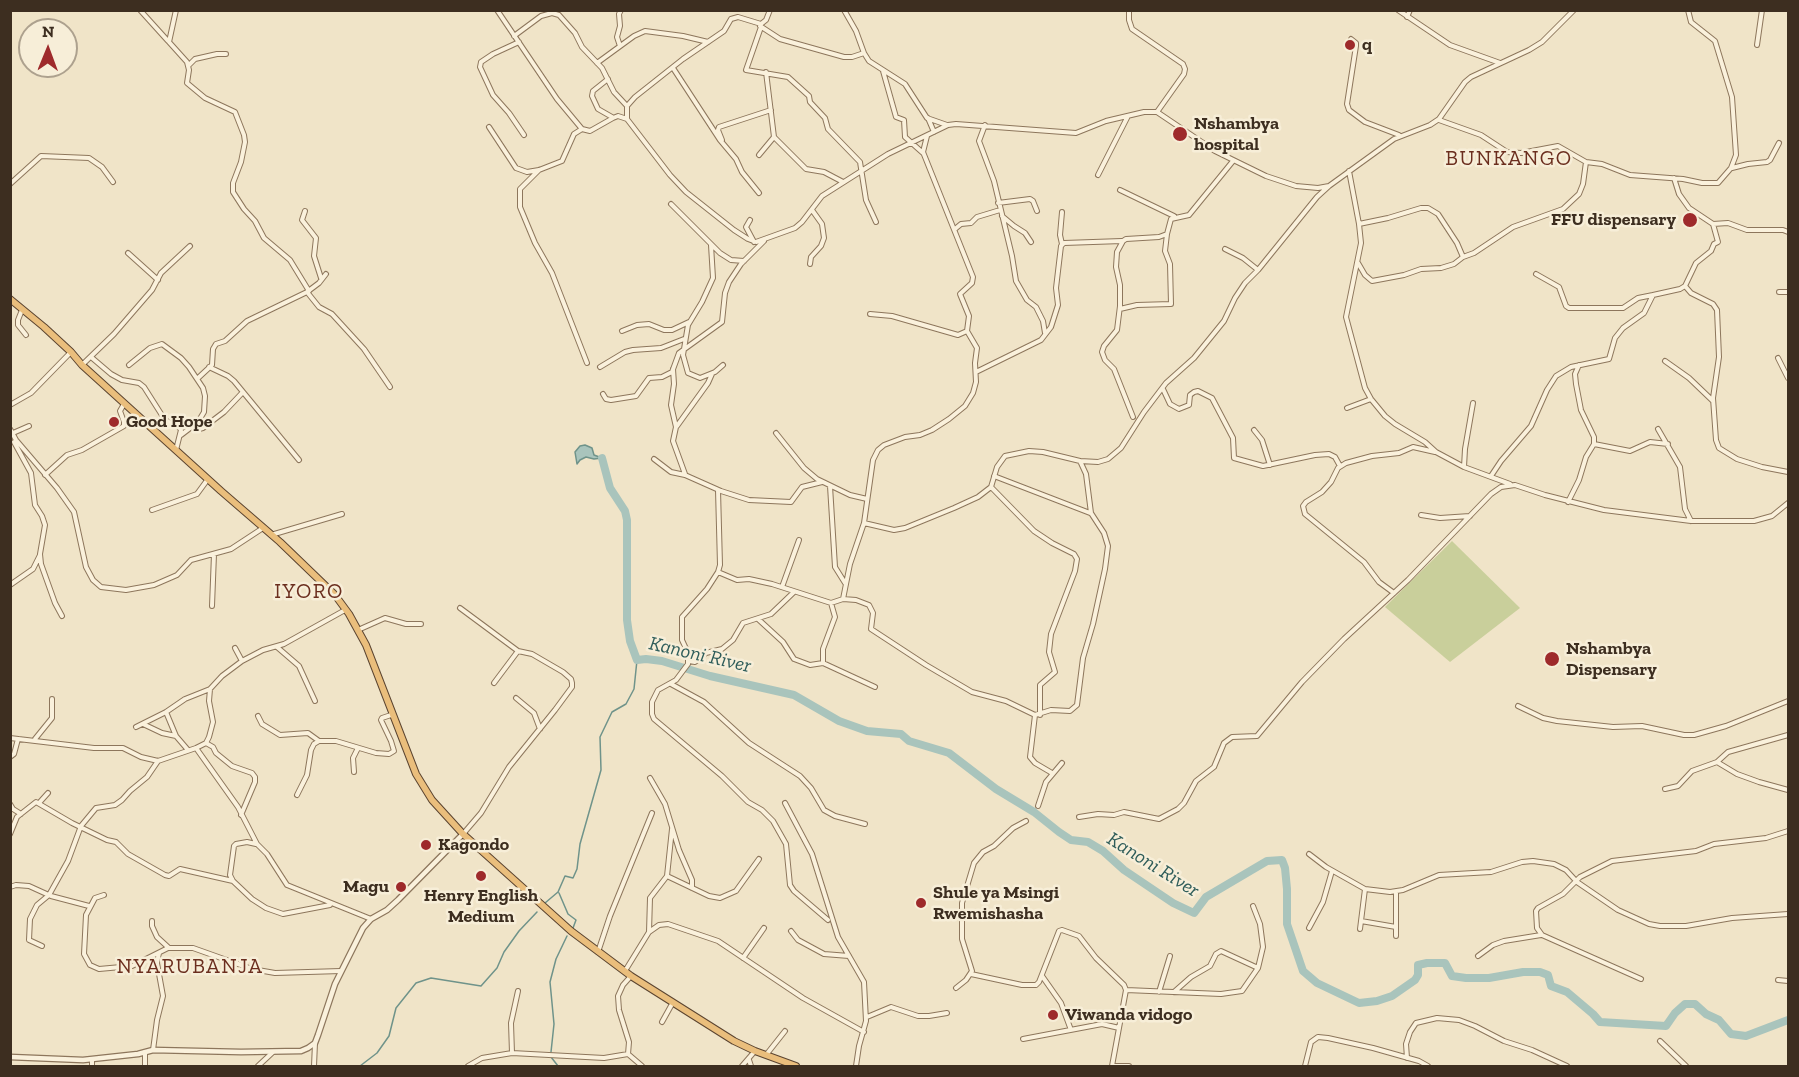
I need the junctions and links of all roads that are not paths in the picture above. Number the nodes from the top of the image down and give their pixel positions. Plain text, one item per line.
1 (140, 10) edge
2 (176, 10) edge
3 (497, 10) edge
4 (621, 10) edge
5 (770, 10) edge
6 (844, 10) edge
7 (1129, 10) edge
8 (1398, 10) edge
9 (1410, 10) edge
10 (1574, 10) edge
11 (1688, 10) edge
12 (1762, 10) edge
13 (558, 12) edge
14 (1407, 17) junction
15 (760, 25) junction
16 (514, 36) junction
17 (1351, 39) dead end
18 (169, 42) junction
19 (519, 42) junction
20 (708, 42) junction
21 (1757, 45) dead end
22 (620, 46) junction
23 (864, 53) junction
24 (226, 54) dead end
25 (597, 63) junction
26 (1500, 63) junction
27 (189, 66) junction
28 (673, 68) junction
29 (882, 71) junction
30 (766, 72) junction
31 (608, 78) junction
32 (627, 106) junction
33 (771, 110) junction
34 (1157, 112) junction
35 (1129, 115) junction
36 (612, 118) junction
37 (927, 118) junction
38 (627, 119) junction
39 (1438, 119) junction
40 (948, 125) junction
41 (985, 125) junction
42 (489, 127) dead end
43 (582, 129) junction
44 (934, 132) junction
45 (524, 135) dead end
46 (927, 136) junction
47 (1400, 136) junction
48 (774, 137) junction
49 (722, 142) junction
50 (912, 142) junction
51 (1779, 143) dead end
52 (759, 155) dead end
53 (924, 156) junction
54 (1233, 161) junction
55 (1587, 162) junction
56 (1731, 168) junction
57 (539, 170) junction
58 (861, 171) junction
59 (1349, 171) junction
60 (1098, 175) dead end
61 (1674, 178) junction
62 (113, 182) dead end
63 (843, 182) junction
64 (10, 184) edge
65 (1329, 186) junction
66 (1120, 190) dead end
67 (759, 193) dead end
68 (998, 203) junction
69 (672, 204) dead end
70 (812, 210) junction
71 (1000, 210) junction
72 (305, 211) dead end
73 (1037, 211) dead end
74 (1062, 212) dead end
75 (1002, 216) junction
76 (1174, 217) junction
77 (750, 220) dead end
78 (876, 222) dead end
79 (1359, 224) junction
80 (1713, 224) junction
81 (955, 229) junction
82 (1788, 232) edge
83 (1167, 234) junction
84 (764, 240) junction
85 (1123, 241) junction
86 (755, 242) junction
87 (1031, 242) dead end
88 (1062, 244) junction
89 (711, 245) junction
90 (189, 246) dead end
91 (1225, 249) dead end
92 (128, 253) dead end
93 (1463, 257) junction
94 (745, 261) junction
95 (1358, 262) junction
96 (810, 264) dead end
97 (1257, 270) junction
98 (326, 274) dead end
99 (1536, 274) dead end
100 (321, 279) junction
101 (158, 280) junction
102 (1685, 286) junction
103 (308, 292) junction
104 (1779, 292) dead end
105 (1788, 292) edge
106 (1653, 295) junction
107 (10, 299) edge
108 (22, 309) junction
109 (1120, 309) junction
110 (870, 314) dead end
111 (690, 322) junction
112 (622, 331) dead end
113 (967, 331) junction
114 (1045, 334) junction
115 (26, 335) dead end
116 (685, 339) junction
117 (683, 349) junction
118 (71, 352) junction
119 (91, 357) junction
120 (1778, 358) dead end
121 (1665, 361) dead end
122 (586, 363) dead end
123 (723, 364) dead end
124 (82, 365) junction
125 (129, 365) dead end
126 (1580, 365) junction
127 (209, 367) junction
128 (600, 367) dead end
129 (673, 369) junction
130 (976, 372) junction
131 (712, 374) junction
132 (1788, 378) edge
133 (197, 379) junction
134 (390, 387) dead end
135 (1162, 388) junction
136 (243, 392) junction
137 (603, 394) dead end
138 (1371, 399) junction
139 (1713, 402) junction
140 (1473, 403) dead end
141 (124, 404) junction
142 (10, 405) edge
143 (1347, 408) dead end
144 (1133, 417) dead end
145 (29, 426) dead end
146 (194, 426) junction
147 (676, 427) junction
148 (1658, 429) dead end
149 (1254, 430) dead end
150 (12, 431) edge
151 (776, 433) dead end
152 (181, 435) junction
153 (15, 441) junction
154 (1594, 444) junction
155 (1668, 444) junction
156 (10, 450) edge
157 (176, 450) junction
158 (1436, 452) junction
159 (654, 459) dead end
160 (299, 460) dead end
161 (1080, 461) junction
162 (1270, 465) junction
163 (1341, 465) junction
164 (1464, 467) junction
165 (1788, 472) edge
166 (45, 475) junction
167 (685, 475) junction
168 (994, 476) junction
169 (1491, 476) junction
170 (208, 479) junction
171 (822, 482) junction
172 (1511, 485) junction
173 (830, 486) junction
174 (991, 487) junction
175 (718, 490) junction
176 (867, 500) junction
177 (1568, 502) junction
178 (1788, 503) edge
179 (152, 510) dead end
180 (1091, 513) junction
181 (342, 514) dead end
182 (1421, 515) dead end
183 (1471, 515) junction
184 (1691, 521) junction
185 (864, 523) junction
186 (263, 528) junction
187 (271, 535) junction
188 (799, 540) dead end
189 (40, 554) junction
190 (213, 554) junction
191 (718, 572) junction
192 (845, 583) junction
193 (10, 585) edge
194 (782, 587) junction
195 (794, 592) junction
196 (1394, 592) junction
197 (843, 599) junction
198 (831, 603) junction
199 (212, 606) dead end
200 (460, 608) dead end
201 (345, 610) junction
202 (62, 616) dead end
203 (758, 620) junction
204 (422, 624) dead end
205 (358, 630) junction
206 (277, 647) junction
207 (235, 648) dead end
208 (518, 651) junction
209 (242, 661) junction
210 (688, 661) junction
211 (823, 663) junction
212 (494, 683) dead end
213 (671, 684) junction
214 (875, 687) dead end
215 (210, 689) junction
216 (52, 699) dead end
217 (516, 699) dead end
218 (315, 701) dead end
219 (1788, 701) edge
220 (1518, 706) dead end
221 (166, 712) junction
222 (391, 715) junction
223 (1037, 715) junction
224 (258, 716) dead end
225 (143, 723) junction
226 (136, 727) dead end
227 (540, 729) junction
228 (1788, 735) edge
229 (176, 736) junction
230 (10, 738) edge
231 (18, 739) junction
232 (35, 740) junction
233 (319, 741) junction
234 (206, 742) junction
235 (196, 748) junction
236 (357, 748) junction
237 (189, 751) junction
238 (10, 757) edge
239 (158, 761) junction
240 (1717, 762) junction
241 (1062, 763) dead end
242 (354, 772) dead end
243 (1052, 773) junction
244 (650, 778) dead end
245 (1665, 789) dead end
246 (1788, 790) edge
247 (48, 794) dead end
248 (297, 795) dead end
249 (39, 803) junction
250 (785, 803) dead end
251 (10, 804) edge
252 (1038, 806) dead end
253 (652, 813) dead end
254 (22, 814) junction
255 (241, 815) junction
256 (1080, 817) dead end
257 (1026, 821) dead end
258 (865, 824) dead end
259 (81, 826) junction
260 (672, 829) junction
261 (1788, 831) edge
262 (10, 834) edge
263 (463, 834) junction
264 (257, 844) junction
265 (1309, 854) dead end
266 (759, 859) dead end
267 (1332, 871) junction
268 (667, 876) junction
269 (233, 881) junction
270 (1577, 882) junction
271 (10, 885) edge
272 (692, 888) junction
273 (1365, 889) junction
274 (1396, 892) junction
275 (49, 895) junction
276 (104, 896) dead end
277 (332, 904) junction
278 (89, 906) junction
279 (1254, 906) dead end
280 (1788, 914) edge
281 (371, 919) junction
282 (828, 920) dead end
283 (152, 921) dead end
284 (1361, 921) junction
285 (1396, 927) junction
286 (764, 928) dead end
287 (1309, 928) dead end
288 (1360, 929) dead end
289 (791, 931) dead end
290 (650, 932) junction
291 (1542, 935) junction
292 (1396, 936) dead end
293 (42, 946) dead end
294 (169, 948) junction
295 (160, 953) junction
296 (598, 953) junction
297 (849, 956) junction
298 (1170, 956) dead end
299 (1478, 956) dead end
300 (743, 958) junction
301 (1258, 968) junction
302 (341, 971) junction
303 (625, 971) junction
304 (971, 974) junction
305 (631, 976) junction
306 (1042, 976) junction
307 (1641, 979) dead end
308 (1778, 980) dead end
309 (1788, 981) edge
310 (956, 988) dead end
311 (1126, 990) junction
312 (518, 991) dead end
313 (1159, 992) junction
314 (1174, 993) junction
315 (672, 1004) junction
316 (947, 1013) dead end
317 (867, 1018) junction
318 (662, 1022) dead end
319 (1119, 1028) junction
320 (1071, 1030) junction
321 (785, 1031) dead end
322 (864, 1032) junction
323 (1023, 1039) dead end
324 (1660, 1041) dead end
325 (315, 1043) junction
326 (153, 1050) junction
327 (274, 1051) junction
328 (755, 1051) junction
329 (145, 1052) junction
330 (512, 1053) junction
331 (628, 1054) junction
332 (766, 1055) junction
333 (10, 1057) edge
334 (1407, 1058) junction
335 (92, 1059) junction
336 (748, 1060) junction
337 (92, 1066) edge
338 (145, 1066) edge
339 (258, 1066) edge
340 (314, 1066) edge
341 (468, 1066) edge
342 (642, 1066) edge
343 (742, 1066) edge
344 (751, 1066) edge
345 (796, 1066) edge
346 (856, 1066) edge
347 (1112, 1066) edge
348 (1129, 1066) edge
349 (1305, 1066) edge
350 (1428, 1066) edge
351 (1567, 1066) edge
352 (1686, 1066) edge

1 - 18 street
2 - 18 street
3 - 16 street
4 - 22 street
5 - 15 street
6 - 23 street
7 - 34 street
8 - 14 street
9 - 14 street
10 - 26 street
11 - 56 street
12 - 21 street
13 - 16 street
13 - 25 street
14 - 26 street
15 - 20 street
15 - 23 street
15 - 30 street
16 - 19 street
17 - 47 street
18 - 27 street
19 - 43 street
19 - 45 street
20 - 22 street
20 - 28 street
22 - 25 street
23 - 29 street
24 - 27 street
25 - 31 street
26 - 39 street
27 - 103 street
28 - 32 street
28 - 49 street
29 - 37 street
29 - 50 street
30 - 33 street
30 - 58 street
31 - 32 street
31 - 36 street
32 - 38 street
33 - 48 street
33 - 49 street
34 - 35 street
34 - 54 street
35 - 41 street
35 - 60 street
36 - 38 street
36 - 43 street
37 - 40 street
37 - 44 street
38 - 86 street
39 - 47 street
39 - 55 street
40 - 41 street
40 - 44 street
41 - 68 street
42 - 57 street
43 - 57 street
44 - 46 street
46 - 50 street
46 - 53 street
47 - 59 street
48 - 52 street
48 - 63 street
49 - 67 street
50 - 53 street
50 - 58 street
51 - 56 street
53 - 81 street
54 - 65 street
54 - 76 street
55 - 61 street
55 - 93 street
56 - 61 street
57 - 122 street
58 - 63 street
58 - 78 street
59 - 65 street
59 - 79 street
61 - 80 street
62 - 64 street
63 - 70 street
65 - 97 street
66 - 76 street
68 - 71 street
68 - 73 street
69 - 89 street
70 - 84 street
70 - 96 street
71 - 75 street
71 - 81 street
72 - 100 street
74 - 88 street
75 - 87 street
75 - 114 street
76 - 83 street
77 - 86 street
79 - 93 street
79 - 95 street
80 - 82 street
80 - 102 street
81 - 113 street
83 - 85 street
83 - 109 street
84 - 86 street
84 - 94 street
85 - 88 street
85 - 109 street
88 - 114 street
89 - 94 street
89 - 111 street
90 - 101 street
91 - 97 street
92 - 101 street
93 - 95 street
94 - 117 street
95 - 138 street
97 - 135 street
98 - 100 street
99 - 106 street
100 - 103 street
101 - 119 street
102 - 106 street
102 - 139 street
103 - 127 street
103 - 134 street
104 - 105 street
106 - 126 street
107 - 108 highway
108 - 115 street
108 - 118 highway
109 - 144 street
110 - 113 street
111 - 112 street
111 - 116 street
113 - 130 street
114 - 130 street
116 - 117 street
116 - 128 street
117 - 129 street
117 - 131 street
118 - 124 highway
118 - 142 street
119 - 124 street
119 - 152 street
120 - 132 street
121 - 139 street
123 - 131 street
124 - 141 highway
125 - 133 street
126 - 154 street
126 - 169 street
127 - 133 street
127 - 136 street
129 - 137 street
129 - 147 street
130 - 176 street
131 - 147 street
133 - 146 street
135 - 161 street
135 - 162 street
136 - 146 street
136 - 160 street
138 - 143 street
138 - 158 street
139 - 165 street
140 - 164 street
141 - 157 highway
141 - 166 street
145 - 150 street
146 - 152 street
147 - 167 street
148 - 155 street
149 - 162 street
150 - 153 street
151 - 171 street
152 - 157 street
153 - 156 street
153 - 166 street
153 - 189 street
154 - 155 street
154 - 177 street
155 - 184 street
157 - 170 highway
158 - 163 street
158 - 164 street
159 - 167 street
161 - 168 street
161 - 180 street
162 - 163 street
163 - 196 street
164 - 169 street
166 - 190 street
167 - 175 street
168 - 174 street
168 - 180 street
169 - 172 street
170 - 179 street
170 - 186 highway
171 - 173 street
171 - 175 street
172 - 177 street
172 - 183 street
173 - 176 street
173 - 192 street
174 - 185 street
174 - 223 street
175 - 191 street
176 - 185 street
177 - 184 street
178 - 184 street
180 - 223 street
181 - 187 street
182 - 183 street
183 - 196 street
185 - 192 street
186 - 187 highway
186 - 190 street
187 - 201 highway
188 - 194 street
189 - 193 street
189 - 202 street
190 - 199 street
191 - 194 street
191 - 210 street
192 - 197 street
194 - 195 street
195 - 198 street
195 - 203 street
196 - 256 street
197 - 198 street
197 - 223 street
198 - 211 street
200 - 208 street
201 - 205 highway
201 - 206 street
203 - 210 street
203 - 211 street
204 - 205 street
205 - 222 highway
206 - 209 street
206 - 218 street
207 - 209 street
208 - 212 street
208 - 227 street
209 - 215 street
210 - 213 street
211 - 214 street
213 - 258 street
213 - 282 street
215 - 221 street
215 - 234 street
216 - 232 street
217 - 227 street
219 - 220 street
221 - 225 street
221 - 229 street
222 - 236 street
222 - 263 highway
223 - 243 street
224 - 233 street
225 - 226 street
225 - 229 street
227 - 263 street
228 - 240 street
229 - 237 street
230 - 231 street
231 - 232 street
231 - 238 street
232 - 239 street
233 - 236 street
233 - 248 street
234 - 235 street
234 - 255 street
235 - 237 street
235 - 255 street
236 - 242 street
237 - 239 street
239 - 259 street
240 - 245 street
240 - 246 street
241 - 243 street
243 - 252 street
244 - 260 street
247 - 249 street
249 - 254 street
249 - 259 street
250 - 297 street
251 - 254 street
253 - 296 street
254 - 262 street
255 - 264 street
257 - 304 street
259 - 269 street
259 - 275 street
260 - 268 street
260 - 272 street
261 - 270 street
263 - 281 street
263 - 296 highway
264 - 269 street
264 - 277 street
265 - 267 street
266 - 272 street
267 - 273 street
267 - 287 street
268 - 272 street
268 - 290 street
269 - 277 street
270 - 274 street
270 - 280 street
270 - 291 street
271 - 275 street
273 - 274 street
273 - 284 street
274 - 285 street
275 - 278 street
275 - 293 street
276 - 278 street
277 - 281 street
278 - 295 street
279 - 301 street
281 - 302 street
283 - 294 street
284 - 285 street
284 - 288 street
285 - 292 street
286 - 300 street
289 - 297 street
290 - 300 street
290 - 303 street
291 - 299 street
291 - 307 street
294 - 295 street
294 - 302 street
295 - 326 street
296 - 303 highway
297 - 317 street
298 - 313 street
300 - 322 street
301 - 314 street
301 - 314 street
302 - 325 street
303 - 305 highway
304 - 306 street
304 - 310 street
305 - 315 highway
305 - 331 street
306 - 311 street
306 - 320 street
308 - 309 street
311 - 313 street
311 - 319 street
312 - 330 street
313 - 314 street
315 - 318 street
315 - 328 highway
316 - 317 street
317 - 322 street
319 - 320 street
319 - 347 street
320 - 323 street
321 - 332 street
322 - 346 street
324 - 352 street
325 - 327 street
325 - 340 street
326 - 327 street
326 - 329 street
327 - 339 street
328 - 332 highway
328 - 336 street
329 - 335 street
329 - 338 street
330 - 331 street
330 - 341 street
331 - 342 street
332 - 345 highway
333 - 335 street
334 - 349 street
334 - 350 street
334 - 351 street
335 - 337 street
336 - 343 street
336 - 344 street
347 - 348 street

